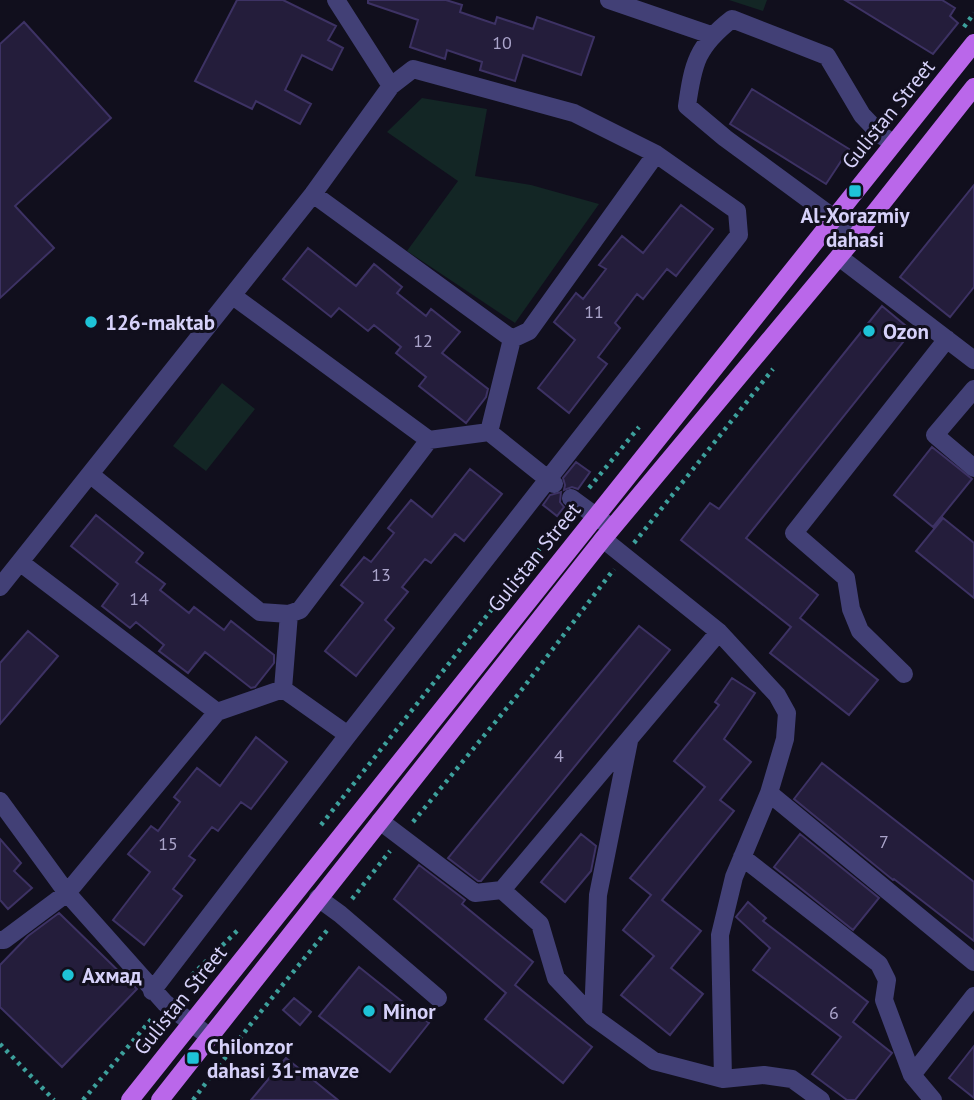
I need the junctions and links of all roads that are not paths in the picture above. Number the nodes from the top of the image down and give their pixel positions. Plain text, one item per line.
1 (336, 0) edge
2 (609, 0) edge
3 (711, 35) junction
4 (974, 43) edge
5 (391, 86) junction
6 (973, 91) edge
7 (893, 143) junction
8 (656, 154) junction
9 (313, 194) junction
10 (835, 217) junction
11 (857, 235) junction
12 (839, 257) junction
13 (233, 296) junction
14 (512, 339) junction
15 (947, 339) junction
16 (974, 360) edge
17 (974, 389) edge
18 (489, 432) junction
19 (429, 440) junction
20 (974, 468) edge
21 (91, 475) junction
22 (551, 482) junction
23 (574, 500) road end
24 (596, 516) junction
25 (607, 534) junction
26 (21, 563) junction
27 (0, 587) edge
28 (289, 614) junction
29 (719, 632) junction
30 (904, 674) dead end
31 (283, 689) junction
32 (217, 712) junction
33 (348, 735) junction
34 (629, 741) junction
35 (769, 793) junction
36 (0, 801) edge
37 (380, 821) junction
38 (742, 857) junction
39 (502, 890) junction
40 (67, 893) junction
41 (318, 898) junction
42 (0, 940) edge
43 (974, 962) edge
44 (974, 996) edge
45 (159, 997) junction
46 (438, 998) dead end
47 (593, 1017) junction
48 (191, 1023) junction
49 (210, 1037) junction
50 (912, 1075) junction
51 (723, 1079) junction
52 (925, 1097) edge
53 (130, 1100) edge
54 (160, 1100) edge
55 (821, 1100) edge

1 - 5 street
2 - 3 street
3 - 7 street
3 - 10 street
4 - 7 main road, Gulistan Street
5 - 8 street
5 - 9 street
6 - 11 main road, Gulistan Street
7 - 10 main road, Gulistan Street
8 - 14 street
8 - 22 street
9 - 13 street
9 - 14 street
10 - 11 street
10 - 24 main road, Gulistan Street
11 - 12 main road, Gulistan Street
12 - 15 street
12 - 25 main road, Gulistan Street
13 - 19 street
13 - 21 street
14 - 18 street
15 - 16 street
15 - 30 street
17 - 20 street
18 - 19 street
18 - 22 street
19 - 28 street
21 - 26 street
21 - 28 street
22 - 33 street
23 - 24 street
24 - 25 street
24 - 48 main road, Gulistan Street
25 - 29 street
25 - 37 main road, Gulistan Street
26 - 27 street
26 - 32 street
28 - 31 street
29 - 34 street
29 - 35 street
31 - 32 street
31 - 33 street
32 - 40 street
33 - 45 street
34 - 39 street
34 - 47 street
35 - 38 street
35 - 43 street
36 - 40 street
37 - 39 street
37 - 41 main road, Gulistan Street
38 - 50 street
38 - 51 street
39 - 47 street
40 - 42 street
40 - 45 street
41 - 46 street
41 - 49 main road, Gulistan Street
44 - 50 street
45 - 48 street
47 - 51 street
48 - 49 street
48 - 53 main road, Gulistan Street
49 - 54 main road, Gulistan Street
50 - 52 street
51 - 55 street

